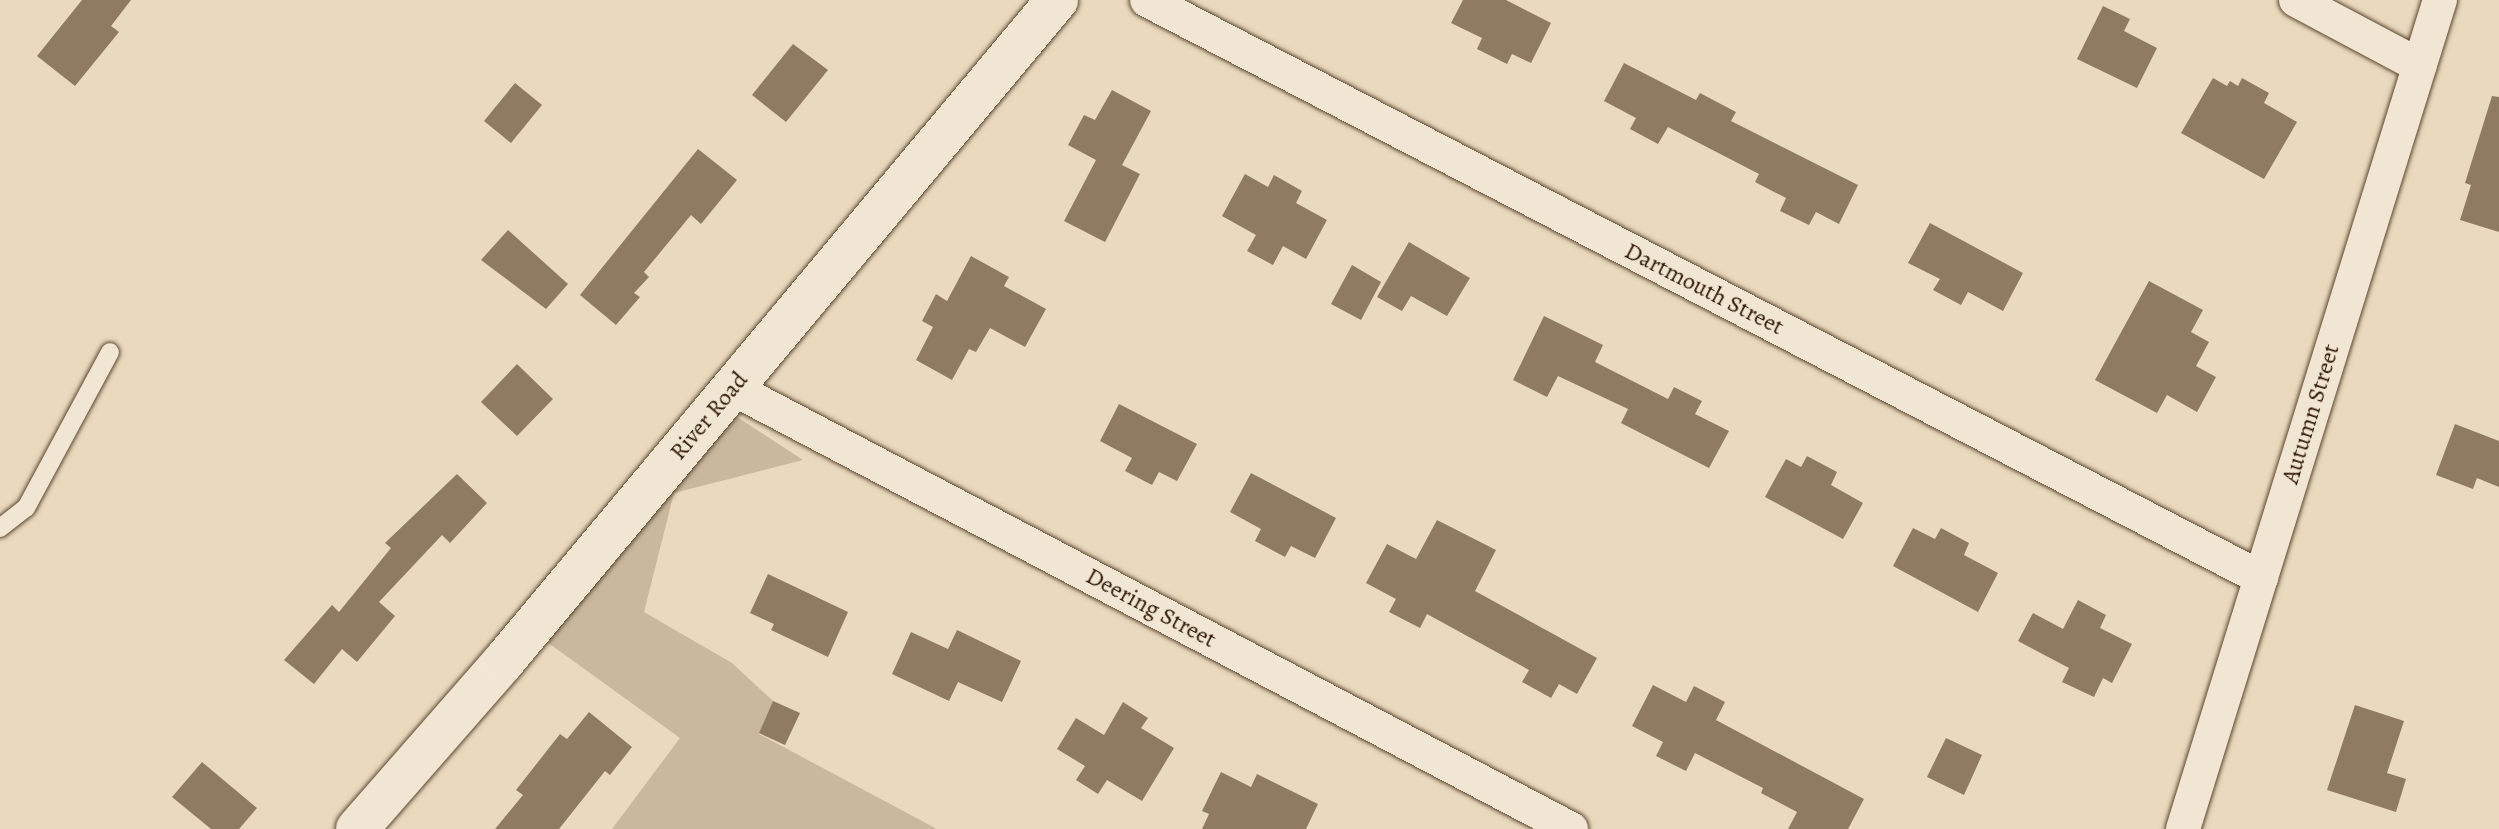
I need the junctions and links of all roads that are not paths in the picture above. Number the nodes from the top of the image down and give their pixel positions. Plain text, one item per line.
1 (1057, 0) edge
2 (1147, 0) edge
3 (2296, 0) edge
4 (2440, 0) edge
5 (2420, 66) junction
6 (110, 352) dead end
7 (732, 388) junction
8 (0, 528) edge
9 (2261, 578) junction
10 (357, 829) edge
11 (1571, 829) edge
12 (2183, 829) edge

1 - 7 street, River Road
2 - 9 street, Dartmouth Street
3 - 5 street
4 - 5 street, Autumn Street
5 - 9 street, Autumn Street
6 - 8 lane
7 - 10 street, River Road
7 - 11 street, Deering Street
9 - 12 street, Autumn Street

